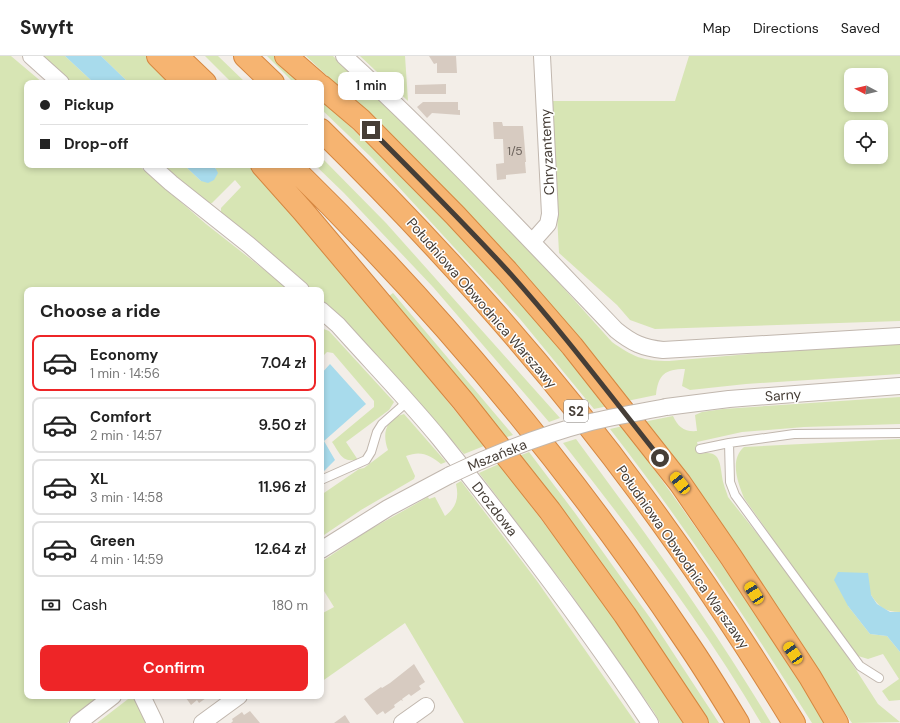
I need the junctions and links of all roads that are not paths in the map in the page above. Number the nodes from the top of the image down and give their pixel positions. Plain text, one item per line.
1 (31, 56) edge
2 (158, 56) edge
3 (177, 56) edge
4 (245, 56) edge
5 (286, 56) edge
6 (344, 56) edge
7 (542, 56) edge
8 (58, 80) edge
9 (182, 80) edge
10 (202, 80) edge
11 (270, 80) edge
12 (314, 80) edge
13 (324, 89) edge
14 (324, 133) edge
15 (154, 168) edge
16 (265, 168) edge
17 (293, 168) edge
18 (532, 242) junction
19 (298, 287) edge
20 (324, 313) edge
21 (900, 336) edge
22 (900, 386) edge
23 (407, 402) junction
24 (666, 407) joint
25 (900, 433) edge
26 (729, 443) junction
27 (700, 449) dead end
28 (324, 479) edge
29 (324, 548) edge
30 (667, 676) junction
31 (879, 678) dead end
32 (109, 699) edge
33 (143, 699) edge
34 (235, 699) edge
35 (426, 706) dead end
36 (78, 723) edge
37 (155, 723) edge
38 (202, 723) edge
39 (402, 723) edge
40 (650, 723) edge
41 (691, 723) edge
42 (697, 723) edge
43 (738, 723) edge
44 (794, 723) edge
45 (837, 723) edge

1 - 8 street
2 - 9 highway
3 - 10 highway
4 - 11 highway
5 - 12 highway
6 - 18 street
7 - 18 street, Chryzantemy
13 - 45 highway
14 - 44 highway, Południowa Obwodnica Warszawy / S2
15 - 19 street
16 - 30 highway
17 - 43 highway
18 - 21 street
20 - 23 street, Drozdowa
22 - 24 street, Sarny
23 - 28 lane
23 - 40 street, Drozdowa
24 - 29 street, Mszańska, bridge
25 - 26 lane
26 - 27 lane
26 - 31 lane
30 - 41 highway
30 - 42 highway
32 - 36 street
33 - 37 street
34 - 38 street
35 - 39 street

